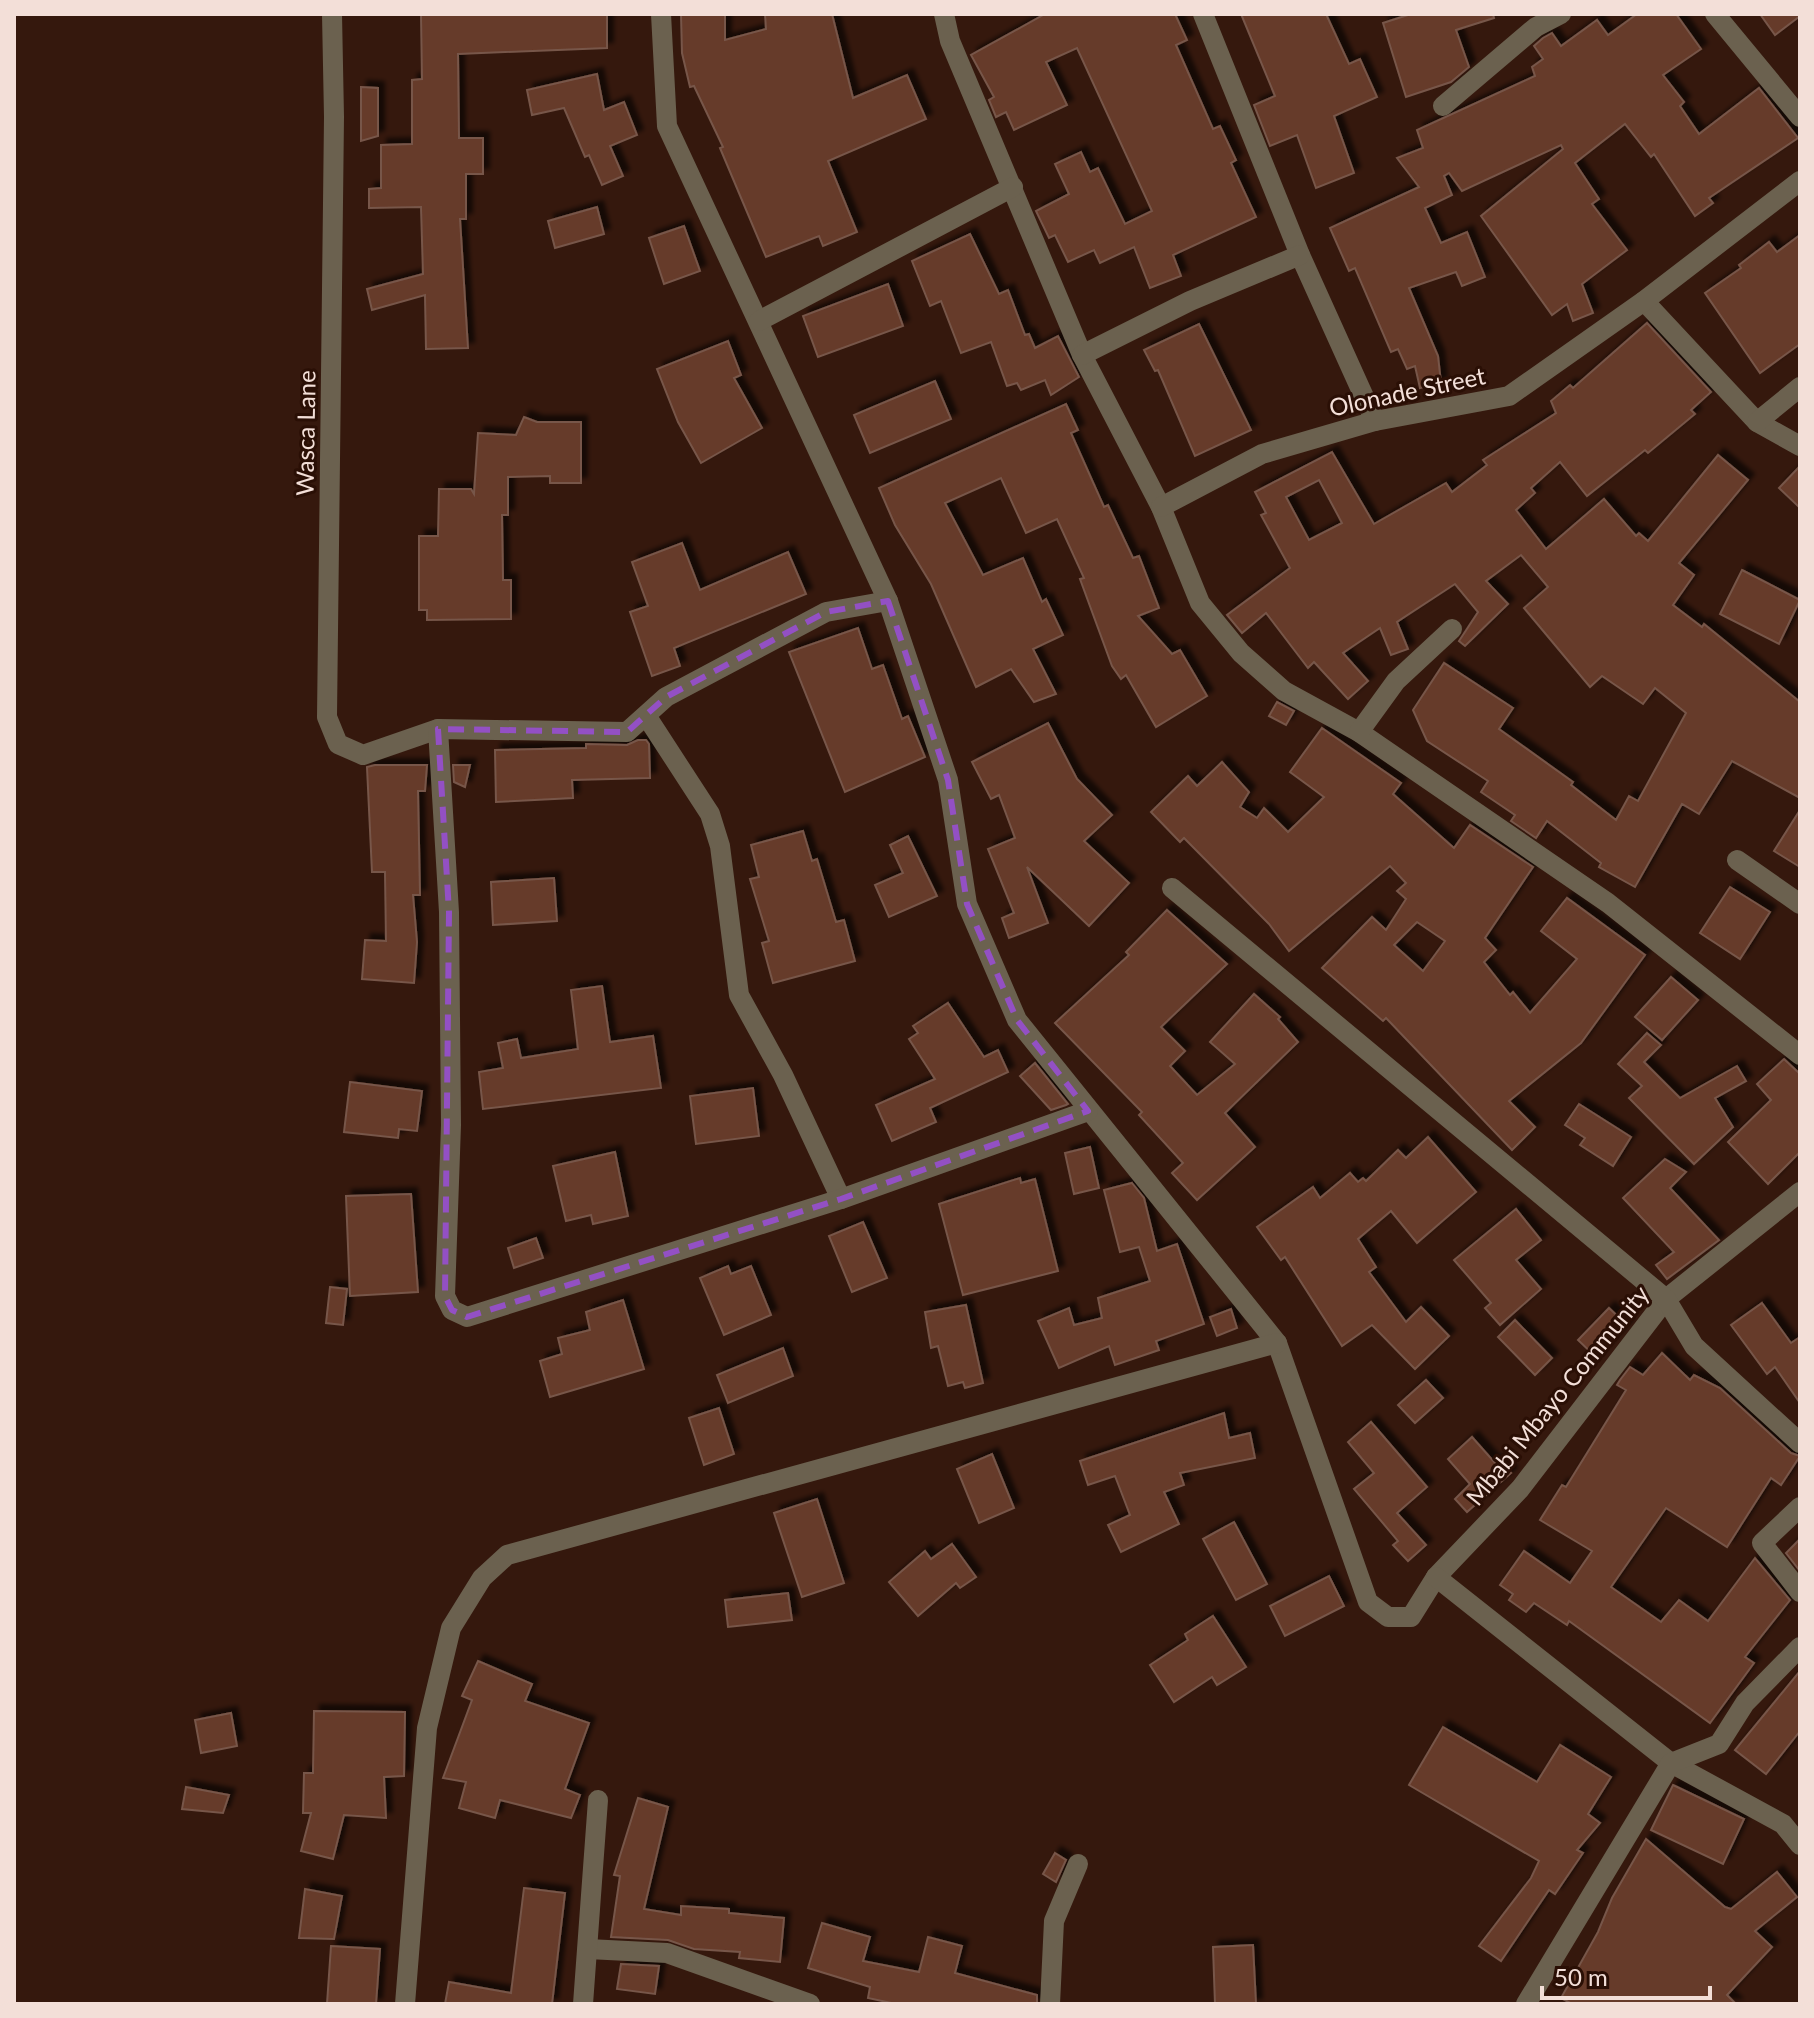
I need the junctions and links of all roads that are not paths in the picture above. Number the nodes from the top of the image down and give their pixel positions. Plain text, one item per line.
1 (332, 14) edge
2 (661, 14) edge
3 (944, 14) edge
4 (1203, 14) edge
5 (1561, 14) edge
6 (1715, 14) edge
7 (1443, 106) dead end
8 (1800, 117) edge
9 (1800, 181) edge
10 (1013, 187) junction
11 (1300, 255) junction
12 (1644, 301) junction
13 (759, 321) junction
14 (1082, 355) junction
15 (1800, 387) edge
16 (1375, 421) junction
17 (1757, 422) junction
18 (1800, 446) edge
19 (1161, 507) junction
20 (888, 601) junction
21 (1452, 629) dead end
22 (647, 717) junction
23 (438, 729) junction
24 (1359, 732) junction
25 (1737, 860) dead end
26 (1172, 888) dead end
27 (1800, 904) edge
28 (1800, 1055) edge
29 (1088, 1111) junction
30 (1800, 1192) edge
31 (841, 1199) junction
32 (1666, 1299) junction
33 (1277, 1343) junction
34 (1800, 1443) edge
35 (1800, 1507) edge
36 (1436, 1577) junction
37 (1800, 1592) edge
38 (1800, 1647) edge
39 (1671, 1763) junction
40 (598, 1800) dead end
41 (1800, 1845) edge
42 (1078, 1864) dead end
43 (588, 1949) junction
44 (405, 2004) edge
45 (583, 2004) edge
46 (810, 2004) edge
47 (1050, 2004) edge
48 (1526, 2004) edge

1 - 23 street, Wasca Lane
2 - 13 street
3 - 10 street
4 - 11 street
5 - 7 street
6 - 8 street
9 - 12 street, Olonade Street
10 - 13 street
10 - 14 street
11 - 14 street
11 - 16 street
12 - 16 street, Olonade Street
12 - 17 street
13 - 20 street
14 - 19 street
15 - 17 street
16 - 19 street, Olonade Street
17 - 18 street
19 - 24 street
20 - 22 street
20 - 29 street
21 - 24 street
22 - 23 street
22 - 31 street
23 - 31 street
24 - 28 street
25 - 27 street
26 - 32 street
29 - 31 street
29 - 33 street
30 - 32 street, Mbabi Mbayo Community
32 - 34 street
32 - 36 street, Mbabi Mbayo Community
33 - 36 street, Mbabi Mbayo Community
33 - 44 street
35 - 37 street
36 - 39 street
38 - 39 street
39 - 41 street
39 - 48 street
40 - 43 street
42 - 47 street
43 - 45 street
43 - 46 street

